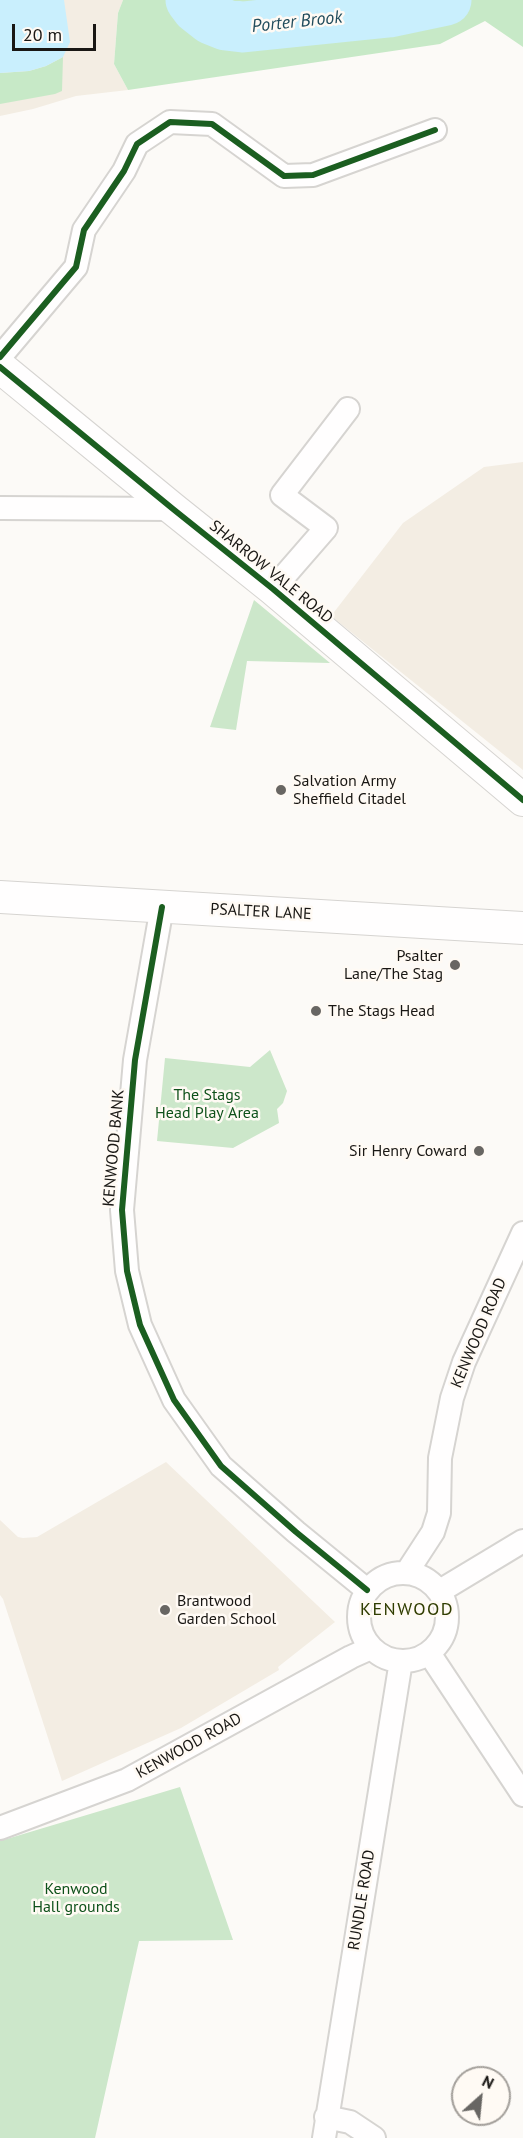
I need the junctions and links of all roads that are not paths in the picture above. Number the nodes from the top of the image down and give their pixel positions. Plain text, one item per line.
1 (435, 130) dead end
2 (0, 357) edge
3 (0, 367) edge
4 (348, 409) dead end
5 (0, 508) edge
6 (173, 509) junction
7 (273, 589) junction
8 (523, 800) edge
9 (0, 897) edge
10 (162, 907) junction
11 (523, 928) edge
12 (523, 1233) edge
13 (523, 1541) edge
14 (407, 1572) junction
15 (367, 1590) junction
16 (440, 1591) junction
17 (371, 1648) junction
18 (429, 1653) junction
19 (401, 1661) junction
20 (523, 1795) edge
21 (0, 1828) edge
22 (325, 2127) edge
23 (374, 2138) edge

1 - 2 street
3 - 6 street, SHARROW VALE ROAD
4 - 7 street
5 - 6 street
6 - 7 street, SHARROW VALE ROAD
7 - 8 street, SHARROW VALE ROAD
9 - 10 street, PSALTER LANE
10 - 11 street, PSALTER LANE
10 - 15 street, KENWOOD BANK
12 - 14 street, KENWOOD ROAD
13 - 16 street
14 - 15 street
14 - 16 street
15 - 17 street
16 - 18 street
17 - 19 street
17 - 21 street, KENWOOD ROAD
18 - 19 street
18 - 20 street
19 - 22 street, RUNDLE ROAD
22 - 23 street

